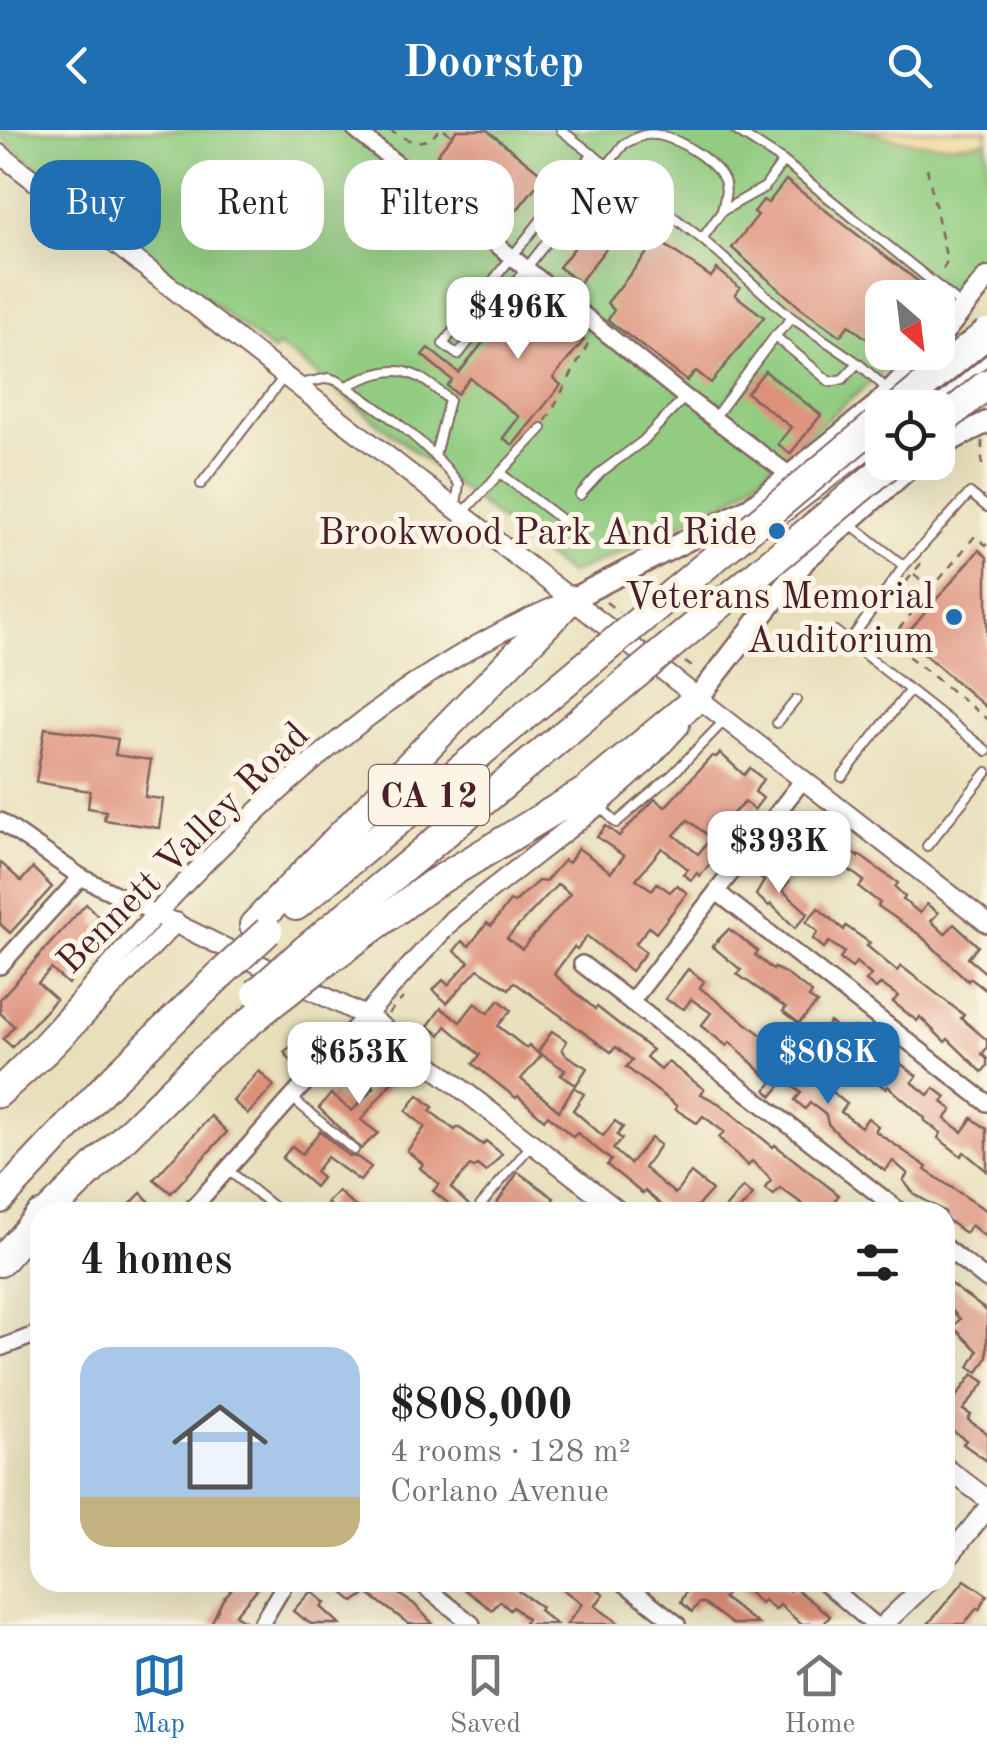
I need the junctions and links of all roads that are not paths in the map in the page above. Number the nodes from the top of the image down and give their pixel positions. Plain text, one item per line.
1 (355, 130) edge
2 (561, 130) edge
3 (734, 130) edge
4 (650, 132) edge
5 (0, 154) edge
6 (593, 154) junction
7 (601, 160) edge
8 (611, 160) edge
9 (784, 162) junction
10 (722, 211) junction
11 (674, 217) edge
12 (702, 239) junction
13 (540, 250) edge
14 (511, 256) junction
15 (526, 267) junction
16 (975, 293) edge
17 (792, 318) junction
18 (955, 318) edge
19 (987, 325) edge
20 (987, 333) edge
21 (775, 336) junction
22 (987, 360) edge
23 (858, 363) junction
24 (913, 370) edge
25 (290, 381) junction
26 (987, 384) edge
27 (346, 386) junction
28 (890, 390) edge
29 (896, 390) edge
30 (899, 390) edge
31 (949, 390) edge
32 (684, 397) junction
33 (955, 411) edge
34 (865, 416) edge
35 (714, 418) junction
36 (865, 419) edge
37 (542, 428) road end
38 (985, 432) edge
39 (955, 447) edge
40 (435, 455) junction
41 (865, 457) edge
42 (500, 473) junction
43 (791, 476) junction
44 (870, 480) edge
45 (905, 480) edge
46 (201, 484) dead end
47 (580, 495) dead end
48 (987, 507) edge
49 (458, 512) junction
50 (563, 521) dead end
51 (847, 521) junction
52 (777, 524) dead end
53 (904, 566) junction
54 (570, 600) junction
55 (836, 631) dead end
56 (849, 642) junction
57 (910, 690) junction
58 (698, 698) junction
59 (796, 700) dead end
60 (726, 720) junction
61 (777, 723) dead end
62 (660, 750) junction
63 (987, 751) edge
64 (678, 768) junction
65 (986, 774) edge
66 (842, 777) dead end
67 (802, 781) junction
68 (598, 805) junction
69 (0, 821) edge
70 (927, 846) dead end
71 (82, 877) junction
72 (717, 892) junction
73 (156, 914) junction
74 (176, 922) junction
75 (987, 924) edge
76 (261, 928) junction
77 (316, 956) junction
78 (582, 964) dead end
79 (0, 966) edge
80 (631, 1002) junction
81 (365, 1016) junction
82 (0, 1084) edge
83 (0, 1098) edge
84 (292, 1098) junction
85 (987, 1102) edge
86 (532, 1144) junction
87 (354, 1150) dead end
88 (228, 1170) junction
89 (0, 1199) edge
90 (56, 1202) edge
91 (198, 1202) edge
92 (268, 1202) edge
93 (483, 1202) edge
94 (607, 1202) edge
95 (887, 1202) edge
96 (30, 1230) edge
97 (7, 1254) edge
98 (955, 1255) edge
99 (987, 1280) edge
100 (30, 1337) edge
101 (0, 1348) edge
102 (955, 1475) edge
103 (987, 1500) edge
104 (987, 1510) edge
105 (955, 1549) edge
106 (281, 1592) edge
107 (432, 1592) edge
108 (636, 1592) edge
109 (836, 1592) edge
110 (918, 1592) edge
111 (265, 1622) edge
112 (472, 1624) edge
113 (677, 1624) edge
114 (873, 1624) edge
115 (884, 1624) edge

1 - 14 street
2 - 6 lane
3 - 9 lane
4 - 8 lane
4 - 10 lane
5 - 25 street
6 - 7 lane
6 - 14 lane
9 - 10 lane
9 - 16 lane
10 - 12 lane
11 - 12 lane
12 - 17 lane
13 - 15 lane
14 - 15 street
14 - 15 lane
15 - 32 street
16 - 18 main road
16 - 19 main road
17 - 21 lane
17 - 23 lane
20 - 30 highway, CA 12, bridge
21 - 23 lane
21 - 35 lane
22 - 31 lane
23 - 28 lane
24 - 29 main road, Bennett Valley Road
25 - 27 lane
25 - 46 lane
25 - 49 street
26 - 33 highway, bridge
27 - 40 lane
27 - 40 lane
32 - 35 street
32 - 47 lane
34 - 43 main road, Bennett Valley Road
35 - 43 street
36 - 76 highway, CA 12, bridge
37 - 42 lane
38 - 39 main road
40 - 49 lane
41 - 52 lane
42 - 49 lane
42 - 50 lane
43 - 54 main road, Bennett Valley Road
44 - 77 highway, CA 12, bridge
45 - 51 main road
48 - 53 lane
49 - 54 street
51 - 53 lane
51 - 58 main road
53 - 56 lane
54 - 58 street
54 - 73 street, Bennett Valley Road
54 - 76 highway
55 - 56 lane
56 - 57 lane
57 - 63 lane
57 - 66 lane
58 - 60 street
58 - 62 street
58 - 77 highway
59 - 61 lane
60 - 64 lane
60 - 67 street
62 - 64 lane
62 - 68 street
64 - 68 lane
65 - 70 lane
67 - 72 street
67 - 75 street
68 - 81 street
69 - 71 street
71 - 73 street
71 - 79 street
72 - 80 street
72 - 85 street
73 - 74 street
73 - 82 street, Bennett Valley Road
74 - 81 street
74 - 83 street, Bennett Valley Road
76 - 89 highway, CA 12, bridge
77 - 90 highway, CA 12, bridge
78 - 80 street
80 - 95 street
81 - 84 street
81 - 86 street
84 - 87 lane
84 - 88 street
86 - 93 lane
86 - 94 street
88 - 91 street
88 - 92 lane
96 - 97 highway
98 - 99 street
100 - 101 street
102 - 103 street
104 - 105 street
106 - 111 street
107 - 112 street
108 - 113 street
109 - 114 street
110 - 115 street

